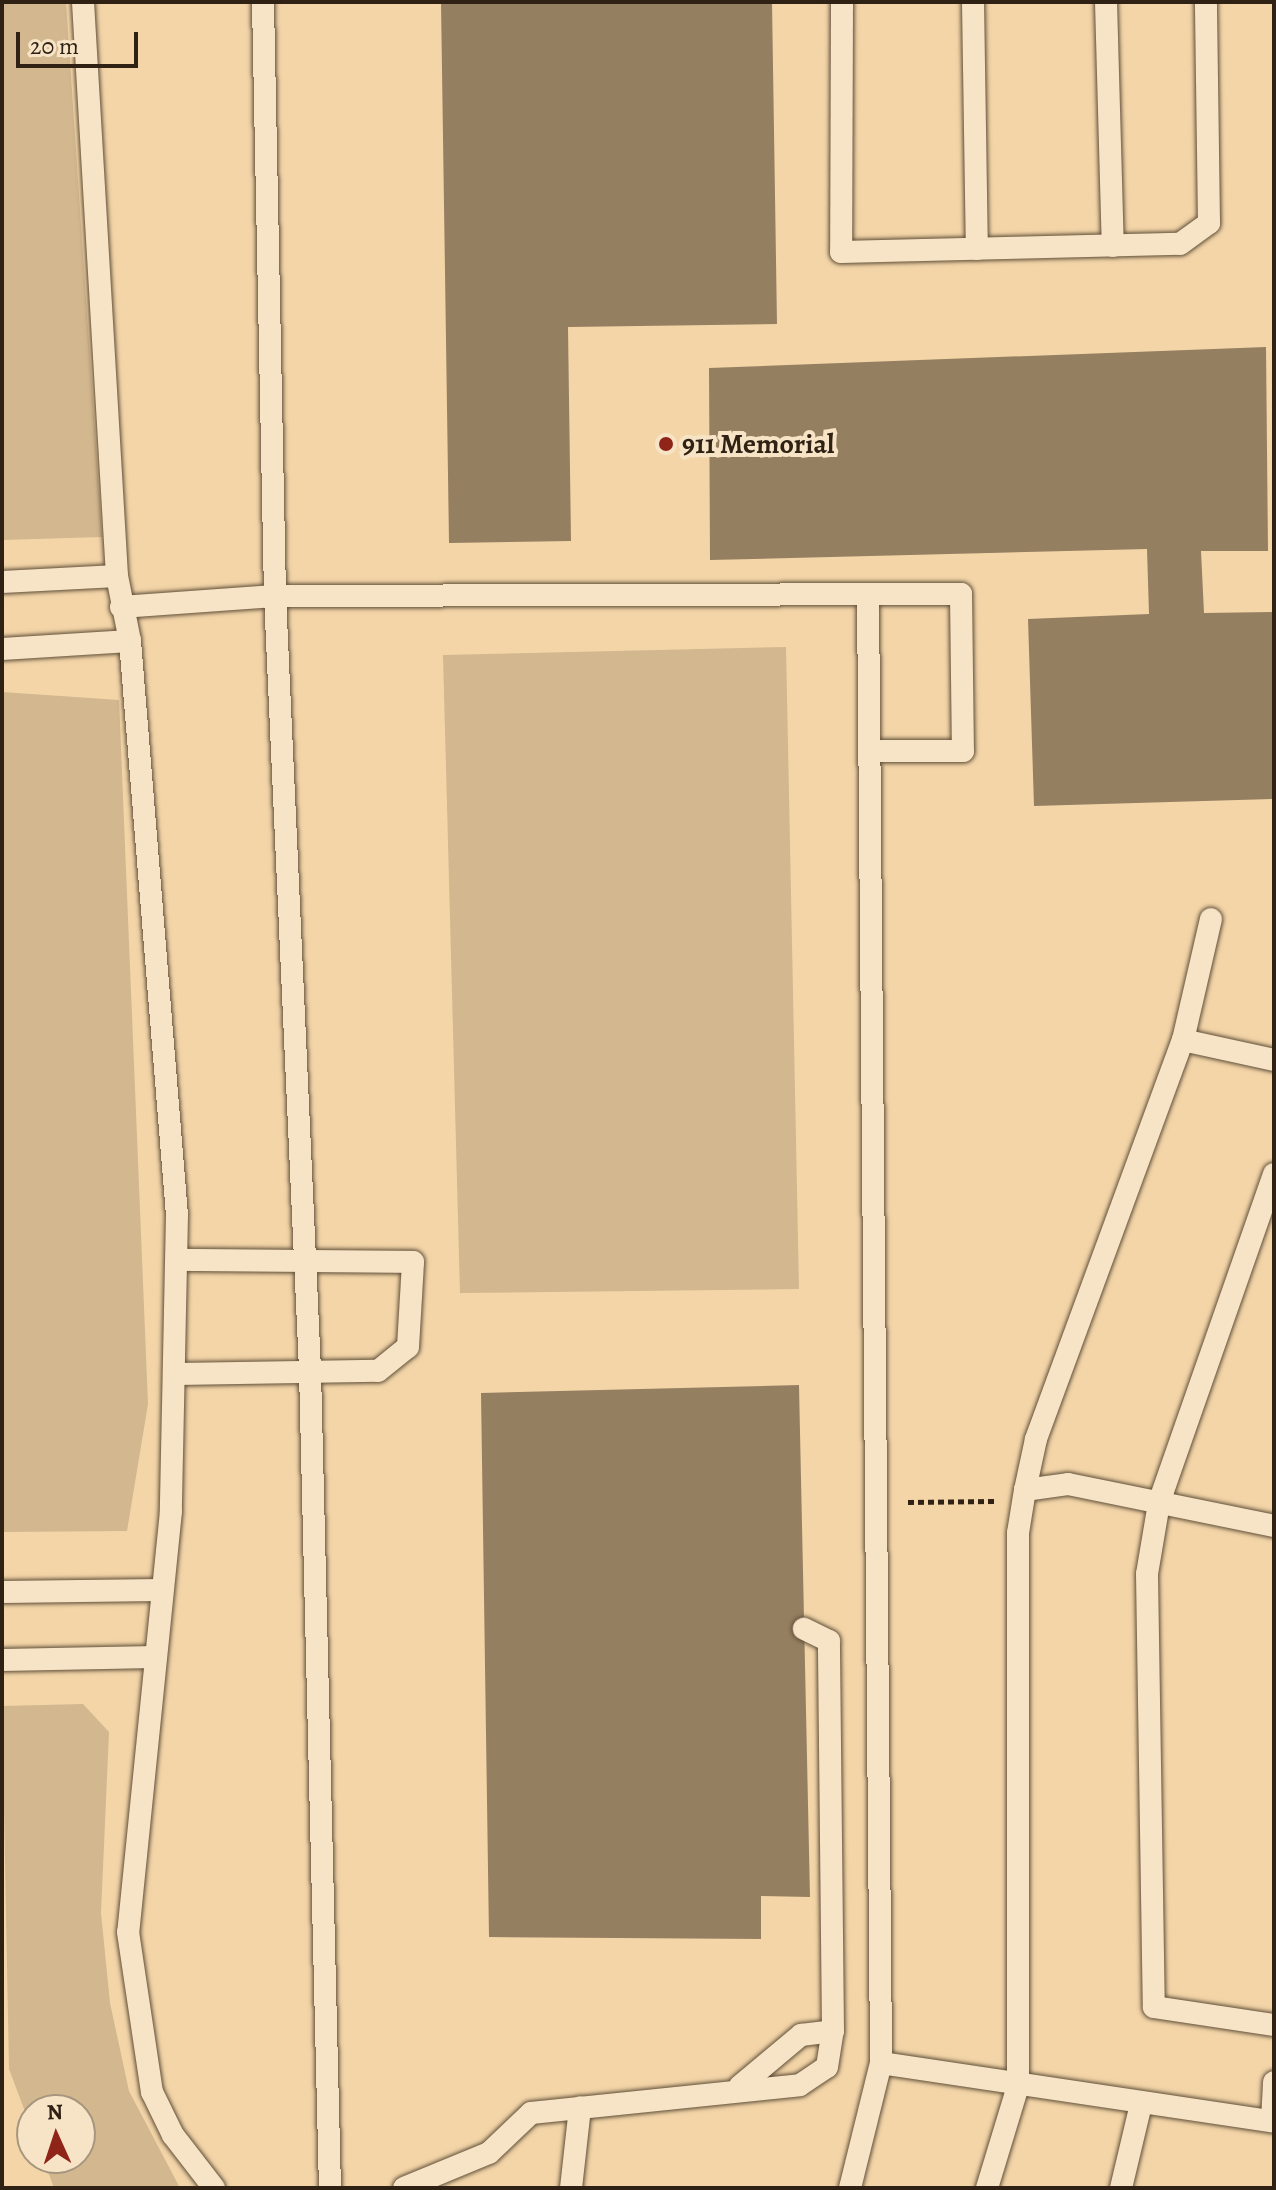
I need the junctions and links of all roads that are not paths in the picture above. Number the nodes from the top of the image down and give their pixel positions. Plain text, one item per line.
1 (83, 2) edge
2 (263, 2) edge
3 (842, 2) edge
4 (973, 2) edge
5 (1106, 2) edge
6 (1206, 2) edge
7 (1113, 246) junction
8 (977, 249) junction
9 (117, 576) junction
10 (2, 582) edge
11 (275, 596) junction
12 (868, 596) junction
13 (121, 607) junction
14 (130, 641) junction
15 (2, 649) edge
16 (871, 751) junction
17 (1211, 919) dead end
18 (1183, 1040) junction
19 (1274, 1060) edge
20 (1274, 1174) edge
21 (178, 1260) junction
22 (304, 1261) junction
23 (310, 1371) junction
24 (177, 1374) junction
25 (1025, 1490) junction
26 (1159, 1503) junction
27 (1274, 1526) edge
28 (161, 1590) junction
29 (2, 1592) edge
30 (804, 1629) dead end
31 (155, 1657) junction
32 (2, 1660) edge
33 (1274, 2025) edge
34 (833, 2031) junction
35 (881, 2063) junction
36 (1274, 2082) edge
37 (740, 2086) junction
38 (1018, 2086) junction
39 (1141, 2104) junction
40 (580, 2108) junction
41 (1273, 2121) edge
42 (214, 2188) edge
43 (330, 2188) edge
44 (404, 2188) edge
45 (571, 2188) edge
46 (850, 2188) edge
47 (987, 2188) edge
48 (1121, 2188) edge

1 - 9 lane
2 - 11 lane
3 - 8 lane
4 - 8 lane
5 - 7 lane
6 - 7 lane
7 - 8 lane
9 - 10 lane
9 - 13 lane
11 - 12 lane
11 - 13 lane
11 - 22 lane
12 - 16 lane
12 - 16 lane
13 - 14 lane
14 - 15 lane
14 - 21 lane
16 - 35 lane
17 - 18 lane
18 - 19 lane
18 - 25 lane
20 - 26 lane
21 - 22 lane
21 - 24 lane
22 - 23 lane
22 - 23 lane
23 - 24 lane
23 - 43 lane
24 - 28 lane
25 - 26 lane
25 - 38 lane
26 - 27 lane
26 - 33 lane
28 - 29 lane
28 - 31 lane
30 - 34 lane
31 - 32 lane
31 - 42 lane
34 - 37 lane
34 - 37 lane
35 - 38 lane
35 - 46 lane
36 - 41 lane
37 - 40 lane
38 - 39 lane
38 - 47 lane
39 - 41 lane
39 - 48 lane
40 - 44 lane
40 - 45 lane

